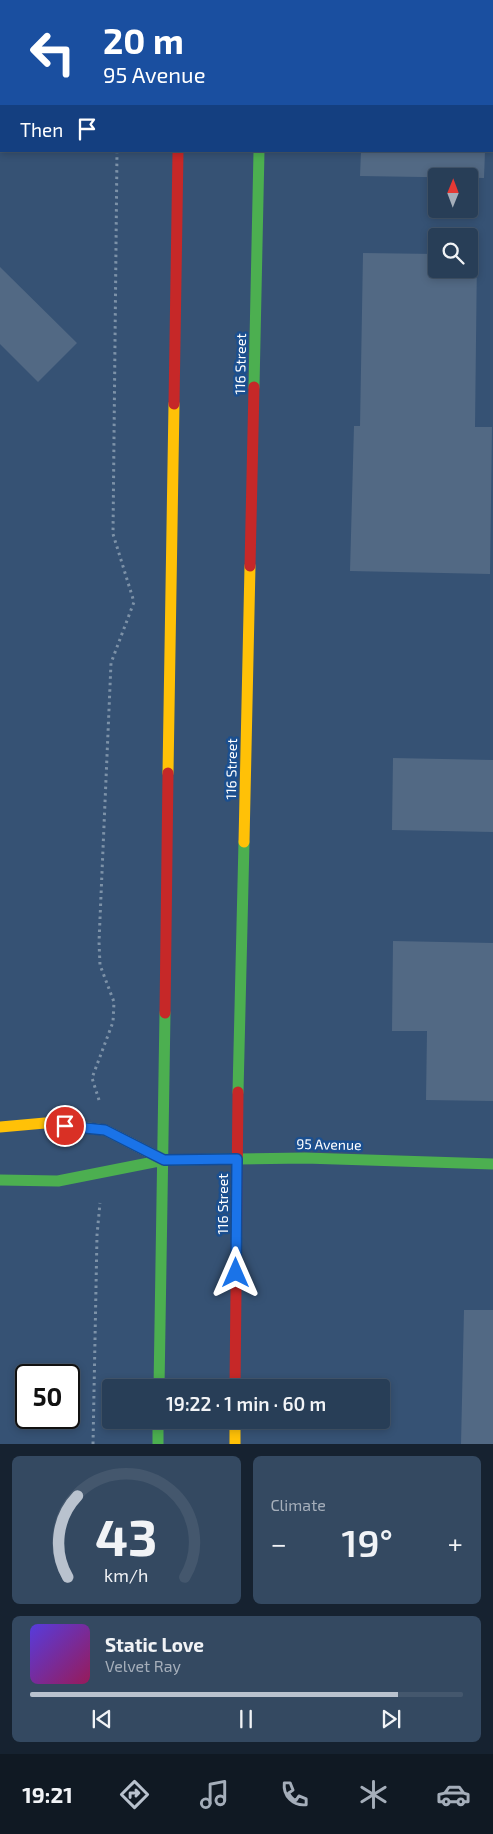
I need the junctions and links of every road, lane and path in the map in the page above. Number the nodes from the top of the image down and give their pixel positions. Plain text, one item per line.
1 (118, 152) edge
2 (178, 152) edge
3 (259, 152) edge
4 (0, 1127) edge
5 (105, 1130) junction
6 (237, 1159) junction
7 (164, 1160) junction
8 (493, 1164) edge
9 (104, 1172) junction
10 (0, 1180) edge
11 (159, 1379) edge
12 (235, 1379) edge
13 (158, 1429) edge
14 (235, 1429) edge
15 (93, 1444) edge
16 (158, 1444) edge
17 (235, 1444) edge

1 - 5 path
2 - 7 main road
3 - 6 main road, 116 Street
4 - 5 main road, 95 Avenue
5 - 7 main road, 95 Avenue
6 - 7 main road, 95 Avenue
6 - 8 main road, 95 Avenue
6 - 12 main road, 116 Street
7 - 9 main road, 95 Avenue
7 - 11 main road
9 - 10 main road, 95 Avenue
9 - 15 path
13 - 16 main road
14 - 17 main road

